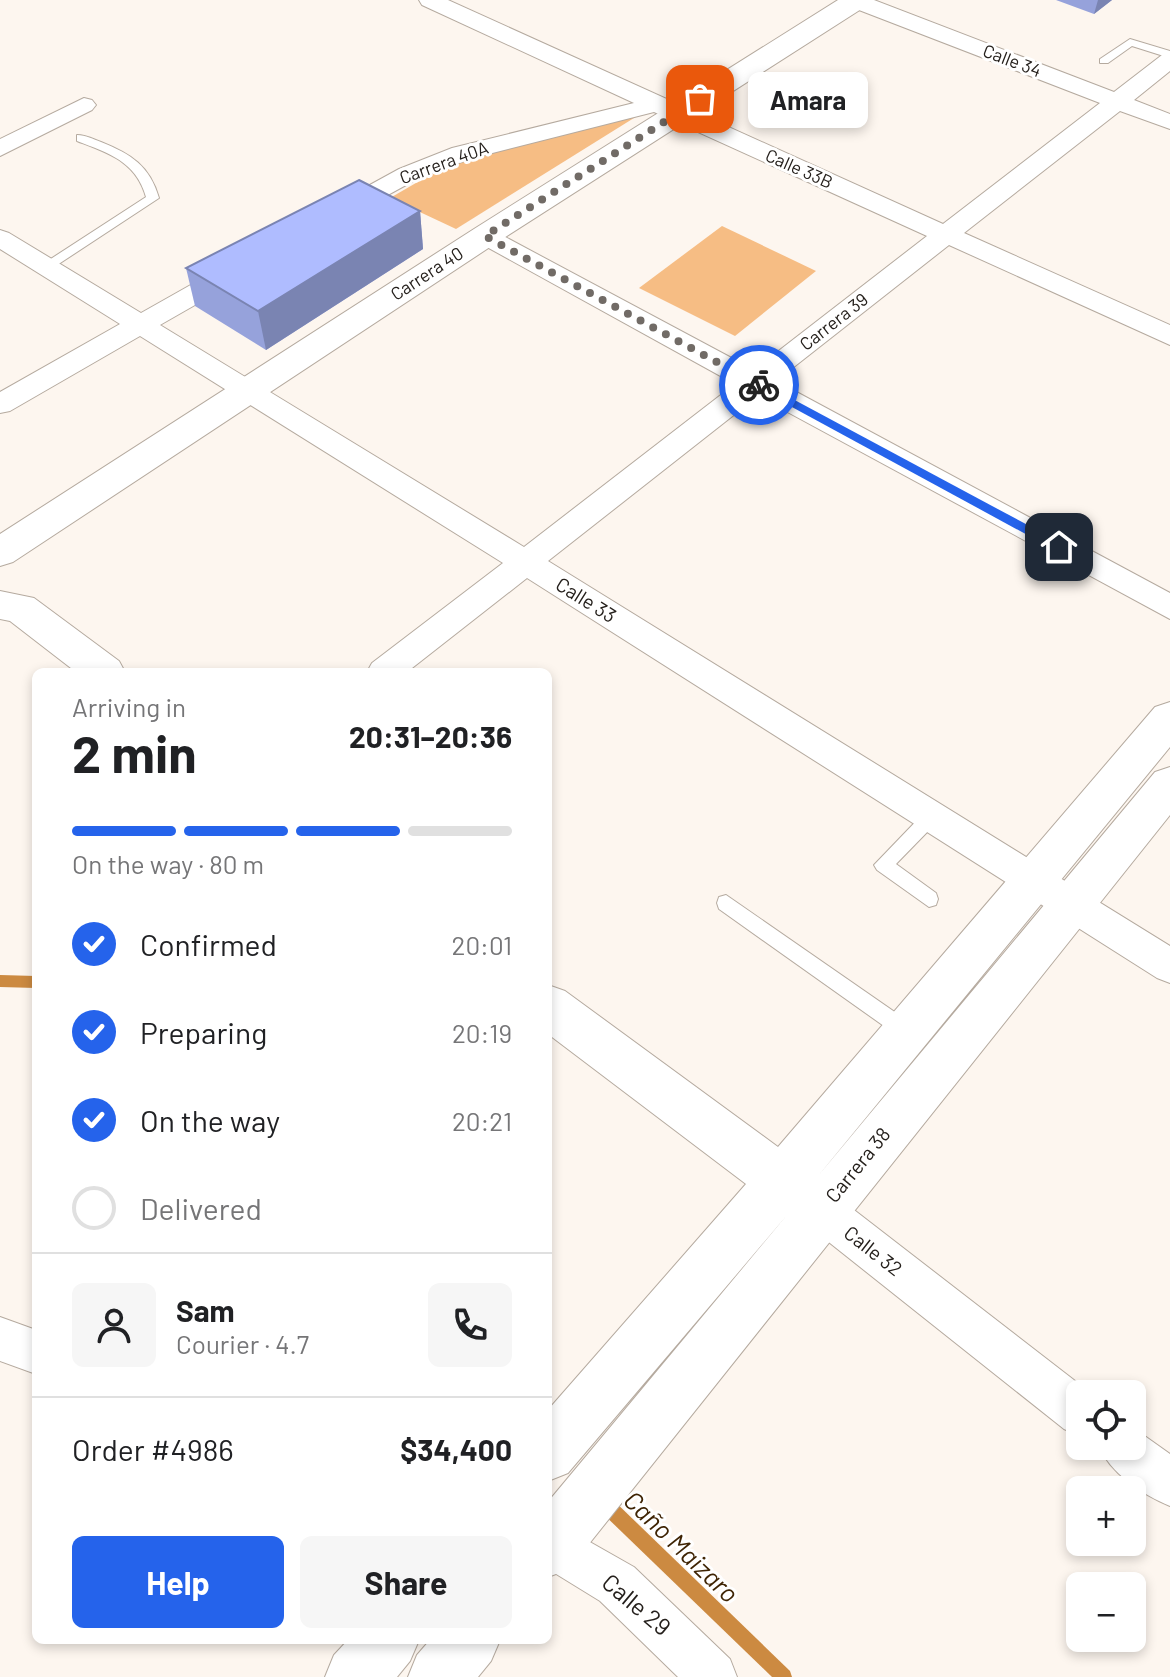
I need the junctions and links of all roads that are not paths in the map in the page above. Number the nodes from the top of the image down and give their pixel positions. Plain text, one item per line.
1 (430, 0) edge
2 (856, 0) edge
3 (1170, 57) edge
4 (1104, 61) dead end
5 (1116, 101) junction
6 (84, 105) dead end
7 (664, 110) junction
8 (1170, 122) edge
9 (81, 138) dead end
10 (0, 149) edge
11 (318, 224) edge
12 (947, 233) junction
13 (485, 236) junction
14 (0, 238) edge
15 (263, 255) edge
16 (48, 267) junction
17 (142, 325) junction
18 (1170, 336) edge
19 (756, 383) junction
20 (249, 391) junction
21 (0, 404) edge
22 (0, 552) edge
23 (525, 562) junction
24 (0, 605) edge
25 (1170, 607) edge
26 (100, 668) edge
27 (389, 668) edge
28 (1170, 718) edge
29 (1170, 784) edge
30 (930, 818) junction
31 (1054, 892) junction
32 (929, 899) dead end
33 (726, 903) dead end
34 (1170, 966) edge
35 (552, 1009) edge
36 (905, 1030) junction
37 (802, 1195) junction
38 (0, 1339) edge
39 (32, 1351) edge
40 (1066, 1402) edge
41 (552, 1448) edge
42 (1140, 1460) edge
43 (1170, 1483) edge
44 (558, 1536) edge
45 (385, 1644) edge
46 (467, 1644) edge
47 (356, 1677) edge
48 (439, 1677) edge
49 (712, 1677) edge

1 - 7 street, Calle 33B
2 - 5 street, Calle 34
2 - 7 street, Carrera 40
3 - 4 lane
3 - 5 street, Carrera 39
5 - 8 street, Calle 34
5 - 12 street, Carrera 39
6 - 10 street
7 - 11 street, Carrera 40A
7 - 12 street, Calle 33B
7 - 13 street, Carrera 40
9 - 16 lane
12 - 18 street, Calle 33B
12 - 19 street, Carrera 39
13 - 19 street
13 - 20 street, Carrera 40
14 - 16 street, Calle 33
15 - 17 street
16 - 17 street, Calle 33
17 - 20 street, Calle 33
17 - 21 street
19 - 23 street, Carrera 39
19 - 25 street
20 - 22 street, Carrera 40
20 - 23 street, Calle 33
23 - 27 street, Carrera 39
23 - 30 street, Calle 33
24 - 26 street
28 - 31 street, Carrera 38
29 - 31 street, Carrera 38
30 - 31 street, Calle 33
30 - 32 lane
31 - 34 street, Calle 33
31 - 36 street, Carrera 38
31 - 37 street, Carrera 38
33 - 36 lane
35 - 37 street, Calle 32
36 - 37 street, Carrera 38
37 - 40 street, Calle 32
37 - 41 street, Carrera 38
37 - 44 street, Carrera 38
38 - 39 street
42 - 43 street
44 - 49 street, Calle 29
45 - 47 street
46 - 48 street

